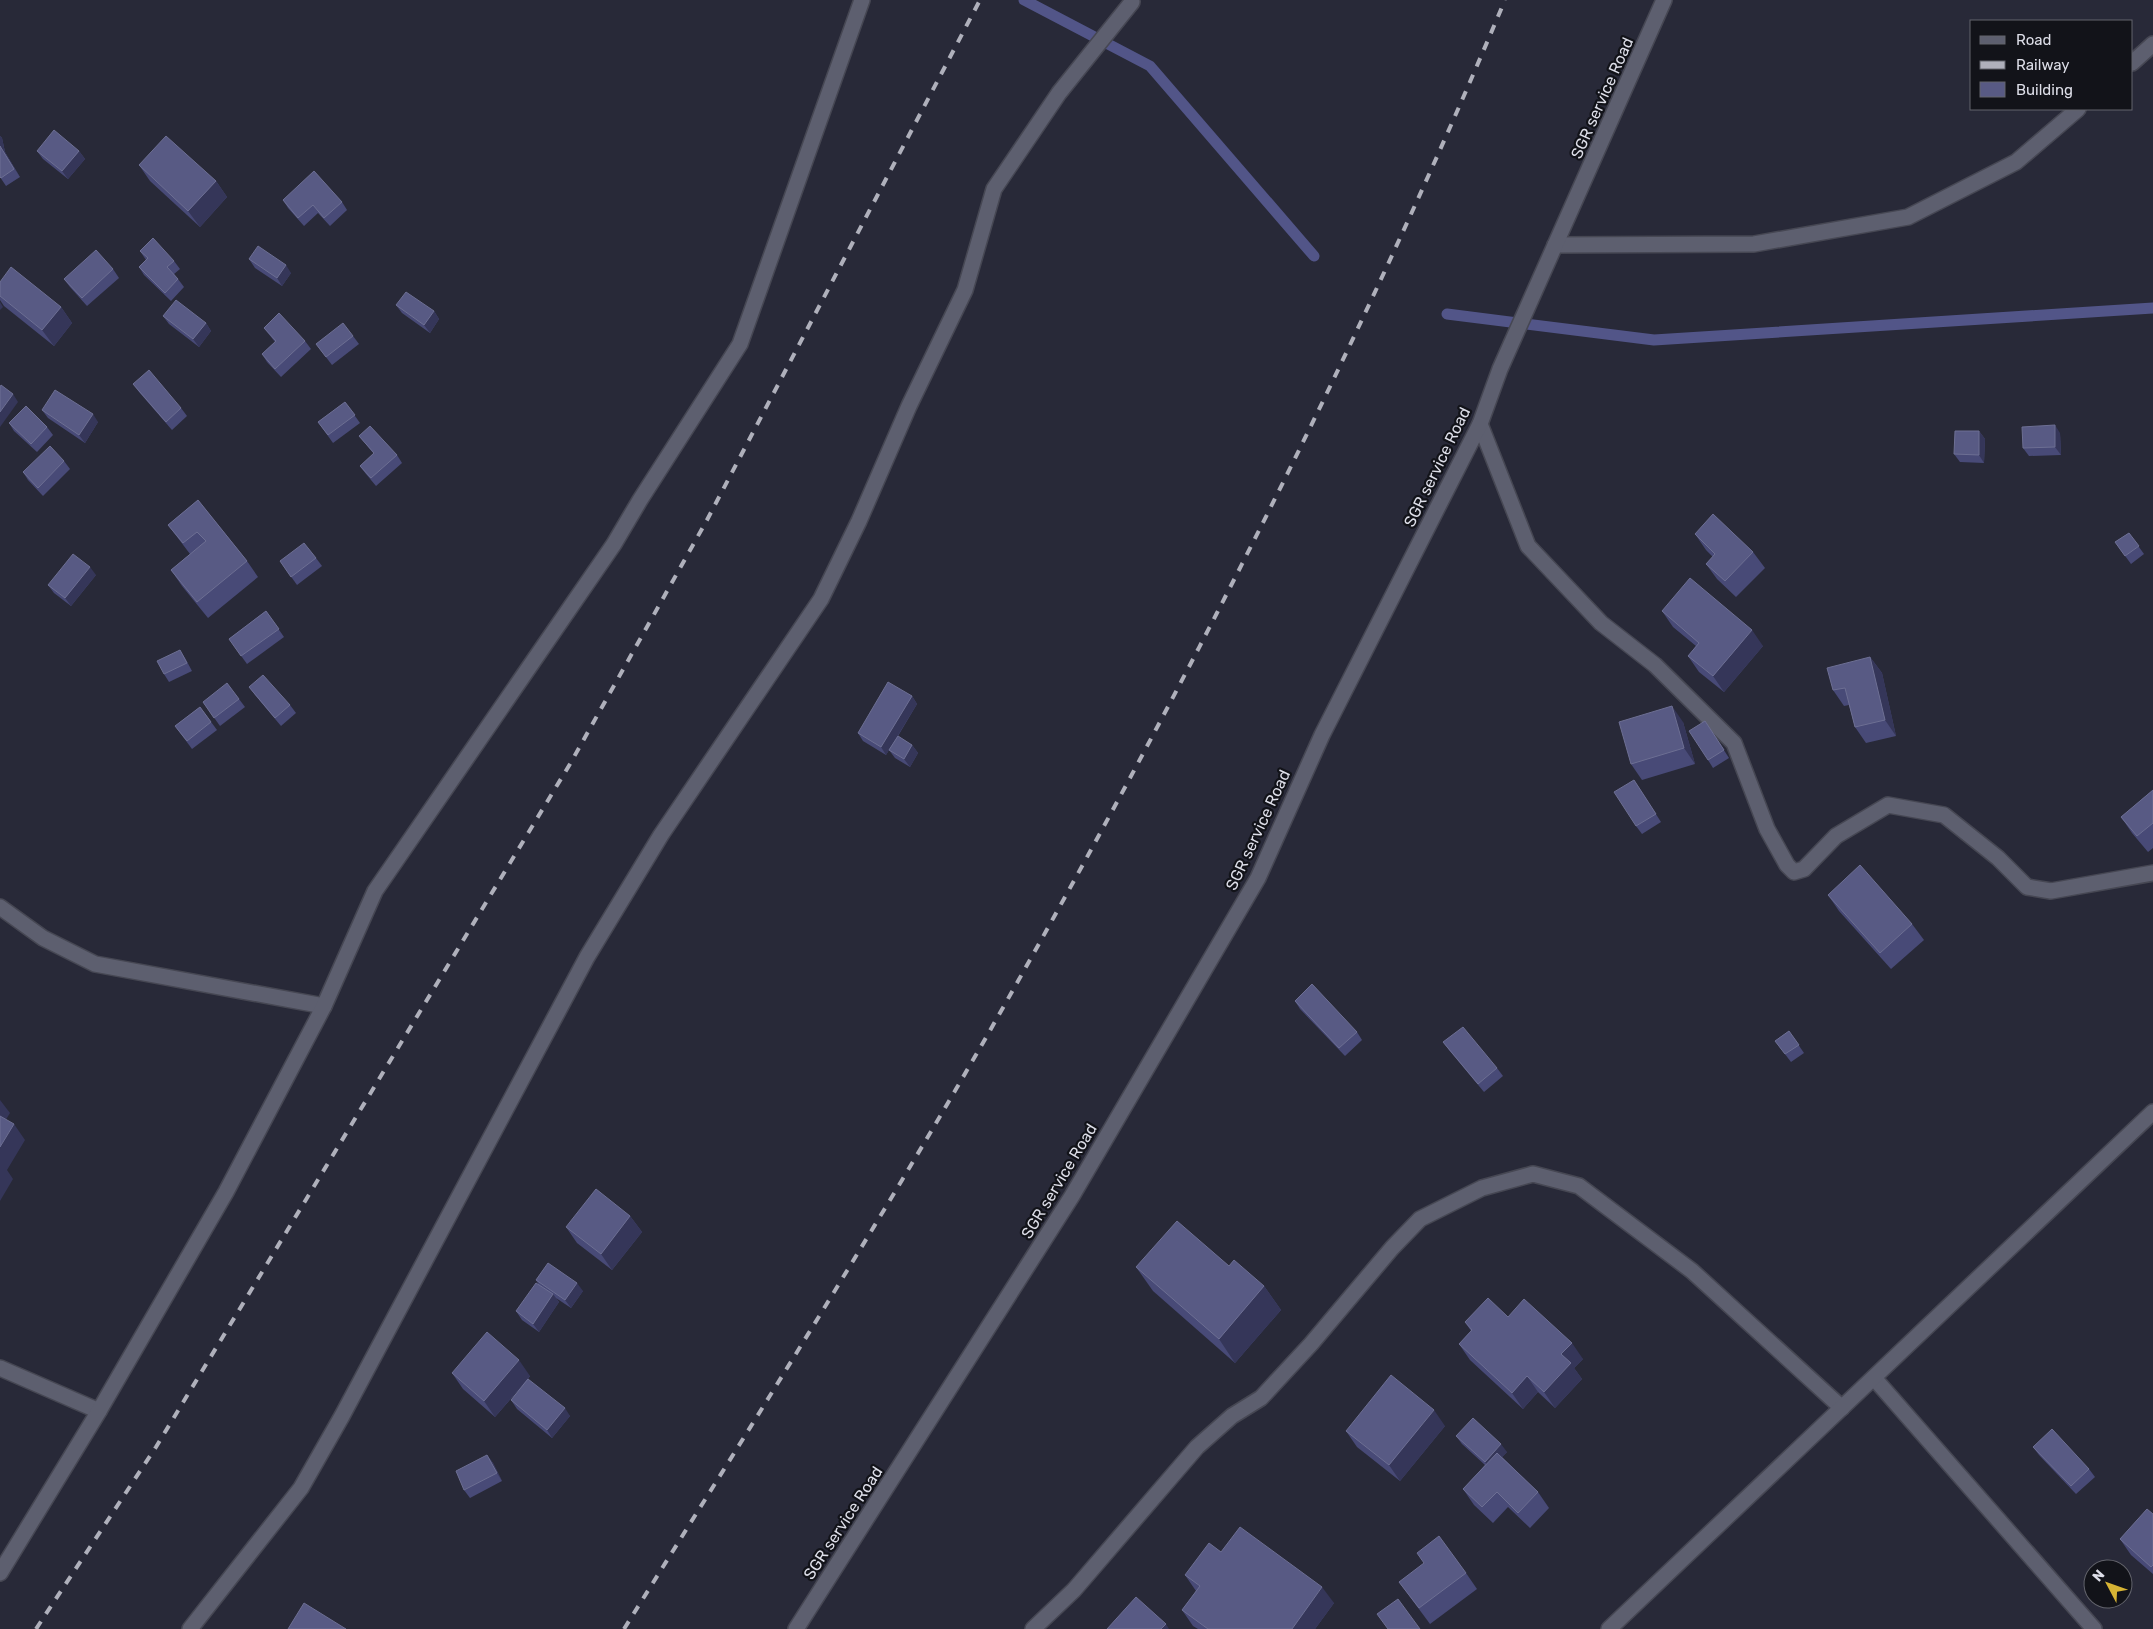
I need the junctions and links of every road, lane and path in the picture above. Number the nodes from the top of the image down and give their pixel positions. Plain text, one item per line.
1 (862, 0) edge
2 (1664, 0) edge
3 (1132, 2) dead end
4 (2153, 44) edge
5 (2133, 62) edge
6 (2077, 110) edge
7 (1556, 245) junction
8 (1480, 424) junction
9 (2153, 872) edge
10 (0, 907) edge
11 (324, 1006) junction
12 (2153, 1112) edge
13 (0, 1368) edge
14 (1874, 1378) junction
15 (1842, 1408) junction
16 (99, 1411) junction
17 (0, 1573) edge
18 (190, 1629) edge
19 (796, 1629) edge
20 (1033, 1629) edge
21 (1609, 1629) edge
22 (2094, 1629) edge

1 - 11 street
2 - 7 street, SGR service Road
3 - 18 street
4 - 5 street
6 - 7 street
7 - 8 street, SGR service Road
8 - 9 street
8 - 19 street, SGR service Road
10 - 11 street
11 - 16 street
12 - 14 street
13 - 16 street
14 - 15 street
14 - 22 street
15 - 20 street
15 - 21 street
16 - 17 street

